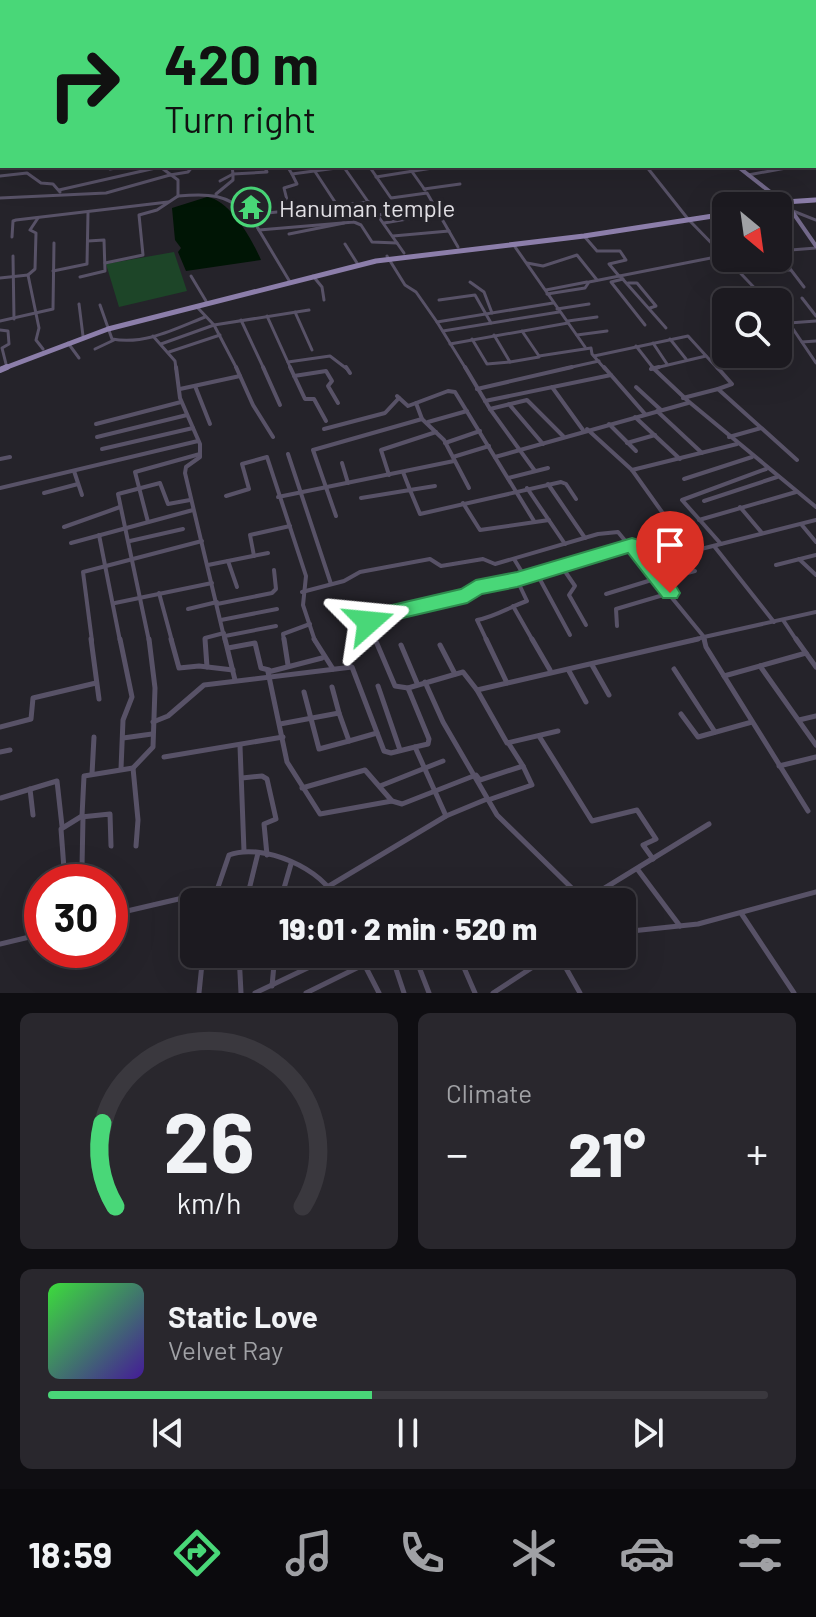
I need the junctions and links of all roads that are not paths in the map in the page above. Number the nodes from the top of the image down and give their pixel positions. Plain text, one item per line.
1 (116, 168) edge
2 (151, 168) edge
3 (161, 168) edge
4 (191, 168) edge
5 (232, 168) edge
6 (265, 168) edge
7 (288, 168) edge
8 (307, 168) edge
9 (322, 168) edge
10 (344, 168) edge
11 (370, 168) edge
12 (410, 168) edge
13 (432, 168) edge
14 (648, 168) edge
15 (739, 168) edge
16 (786, 168) edge
17 (110, 169) dead end
18 (314, 170) junction
19 (309, 171) junction
20 (412, 171) junction
21 (233, 174) junction
22 (292, 174) junction
23 (170, 175) junction
24 (748, 175) junction
25 (0, 176) edge
26 (376, 177) junction
27 (220, 181) dead end
28 (460, 184) dead end
29 (426, 191) junction
30 (60, 192) junction
31 (768, 192) edge
32 (216, 194) junction
33 (178, 196) junction
34 (0, 198) edge
35 (287, 200) dead end
36 (816, 200) edge
37 (168, 202) junction
38 (369, 202) junction
39 (792, 204) edge
40 (338, 205) junction
41 (792, 210) edge
42 (88, 213) junction
43 (250, 215) junction
44 (378, 215) junction
45 (712, 215) edge
46 (792, 215) edge
47 (792, 215) edge
48 (38, 218) junction
49 (689, 219) junction
50 (797, 220) junction
51 (816, 220) edge
52 (344, 223) junction
53 (384, 223) junction
54 (258, 230) junction
55 (449, 231) junction
56 (289, 234) dead end
57 (393, 236) junction
58 (584, 236) junction
59 (12, 237) dead end
60 (88, 241) junction
61 (54, 243) dead end
62 (397, 243) junction
63 (712, 243) edge
64 (345, 244) dead end
65 (513, 244) junction
66 (458, 247) junction
67 (816, 247) edge
68 (792, 250) edge
69 (404, 253) junction
70 (13, 256) dead end
71 (388, 257) junction
72 (712, 260) edge
73 (525, 262) junction
74 (105, 263) junction
75 (357, 263) junction
76 (53, 271) junction
77 (740, 272) edge
78 (792, 272) edge
79 (28, 275) junction
80 (11, 276) junction
81 (191, 276) dead end
82 (313, 276) junction
83 (80, 277) dead end
84 (621, 277) junction
85 (0, 278) edge
86 (597, 280) junction
87 (290, 281) junction
88 (470, 282) dead end
89 (804, 287) dead end
90 (755, 288) edge
91 (546, 292) junction
92 (802, 298) dead end
93 (324, 300) dead end
94 (439, 300) dead end
95 (206, 301) junction
96 (553, 303) junction
97 (79, 304) dead end
98 (589, 304) dead end
99 (100, 305) dead end
100 (196, 306) junction
101 (309, 310) dead end
102 (558, 310) junction
103 (295, 312) junction
104 (490, 314) junction
105 (36, 315) junction
106 (267, 316) junction
107 (205, 317) junction
108 (597, 317) dead end
109 (816, 318) edge
110 (14, 319) junction
111 (241, 320) junction
112 (0, 321) edge
113 (437, 322) junction
114 (567, 322) junction
115 (792, 322) edge
116 (491, 323) junction
117 (214, 325) junction
118 (645, 325) dead end
119 (108, 328) junction
120 (666, 328) dead end
121 (792, 328) edge
122 (0, 330) edge
123 (442, 331) junction
124 (522, 331) junction
125 (607, 331) dead end
126 (220, 335) junction
127 (494, 335) junction
128 (577, 335) junction
129 (83, 336) junction
130 (153, 336) junction
131 (472, 339) junction
132 (670, 339) junction
133 (114, 340) junction
134 (816, 341) edge
135 (801, 342) junction
136 (68, 343) junction
137 (653, 343) junction
138 (161, 344) junction
139 (450, 344) junction
140 (636, 346) junction
141 (585, 347) junction
142 (43, 349) junction
143 (95, 349) dead end
144 (312, 350) dead end
145 (580, 350) junction
146 (169, 352) junction
147 (593, 355) junction
148 (539, 356) junction
149 (706, 356) junction
150 (79, 358) dead end
151 (687, 360) junction
152 (599, 361) junction
153 (288, 362) junction
154 (510, 362) junction
155 (816, 363) edge
156 (668, 364) junction
157 (2, 367) edge
158 (651, 369) junction
159 (350, 373) dead end
160 (611, 375) junction
161 (240, 376) junction
162 (294, 376) junction
163 (195, 386) junction
164 (552, 387) junction
165 (636, 387) dead end
166 (179, 389) junction
167 (477, 389) junction
168 (718, 389) junction
169 (683, 398) junction
170 (485, 401) junction
171 (181, 402) junction
172 (338, 403) dead end
173 (416, 403) junction
174 (688, 403) junction
175 (509, 404) junction
176 (280, 405) dead end
177 (490, 409) junction
178 (659, 410) junction
179 (467, 411) junction
180 (645, 414) junction
181 (187, 415) junction
182 (635, 417) junction
183 (422, 419) junction
184 (326, 421) dead end
185 (428, 422) junction
186 (96, 424) dead end
187 (210, 424) dead end
188 (609, 424) junction
189 (193, 428) junction
190 (761, 428) junction
191 (324, 429) dead end
192 (585, 430) junction
193 (480, 431) junction
194 (436, 432) junction
195 (655, 435) junction
196 (97, 437) dead end
197 (273, 437) dead end
198 (563, 437) junction
199 (728, 437) junction
200 (198, 441) junction
201 (445, 443) junction
202 (627, 443) junction
203 (543, 444) junction
204 (737, 444) junction
205 (489, 446) junction
206 (102, 449) dead end
207 (521, 451) junction
208 (636, 451) dead end
209 (200, 454) junction
210 (288, 454) dead end
211 (703, 454) junction
212 (10, 457) dead end
213 (495, 457) junction
214 (752, 457) junction
215 (0, 459) edge
216 (453, 459) junction
217 (680, 460) junction
218 (797, 460) dead end
219 (342, 463) dead end
220 (548, 468) dead end
221 (766, 469) junction
222 (632, 470) junction
223 (74, 471) junction
224 (535, 471) junction
225 (403, 472) junction
226 (389, 475) junction
227 (777, 477) junction
228 (507, 478) junction
229 (684, 479) dead end
230 (348, 483) junction
231 (78, 484) junction
232 (548, 484) junction
233 (435, 486) dead end
234 (141, 487) junction
235 (0, 488) edge
236 (325, 488) junction
237 (469, 488) dead end
238 (527, 488) junction
239 (410, 490) junction
240 (515, 491) junction
241 (302, 492) junction
242 (796, 492) junction
243 (44, 493) dead end
244 (82, 495) dead end
245 (226, 496) dead end
246 (278, 497) junction
247 (361, 498) dead end
248 (576, 499) dead end
249 (190, 500) junction
250 (704, 501) dead end
251 (463, 503) junction
252 (120, 507) junction
253 (740, 507) junction
254 (816, 507) edge
255 (193, 510) junction
256 (336, 516) dead end
257 (549, 520) junction
258 (698, 520) junction
259 (816, 520) edge
260 (534, 521) junction
261 (148, 522) junction
262 (801, 524) junction
263 (290, 526) junction
264 (64, 527) dead end
265 (126, 528) junction
266 (183, 529) dead end
267 (763, 534) junction
268 (99, 535) junction
269 (585, 538) junction
270 (130, 541) junction
271 (202, 541) junction
272 (816, 542) edge
273 (71, 543) dead end
274 (565, 544) junction
275 (721, 544) junction
276 (632, 545) junction
277 (714, 546) junction
278 (672, 547) dead end
279 (268, 553) dead end
280 (816, 555) edge
281 (254, 556) junction
282 (640, 556) junction
283 (133, 558) junction
284 (514, 559) junction
285 (799, 559) junction
286 (228, 561) junction
287 (106, 565) junction
288 (208, 565) junction
289 (776, 565) dead end
290 (562, 567) junction
291 (274, 570) dead end
292 (695, 571) dead end
293 (537, 574) junction
294 (816, 575) edge
295 (525, 577) junction
296 (659, 579) junction
297 (517, 580) junction
298 (212, 583) junction
299 (331, 585) junction
300 (237, 587) dead end
301 (302, 592) junction
302 (159, 593) junction
303 (670, 593) junction
304 (606, 594) dead end
305 (141, 597) junction
306 (115, 603) junction
307 (217, 603) junction
308 (513, 606) junction
309 (188, 609) dead end
310 (277, 609) dead end
311 (816, 612) edge
312 (221, 620) junction
313 (783, 620) junction
314 (774, 622) junction
315 (310, 624) junction
316 (586, 625) dead end
317 (276, 626) dead end
318 (617, 626) dead end
319 (225, 635) junction
320 (570, 635) dead end
321 (704, 637) junction
322 (401, 645) dead end
323 (440, 645) dead end
324 (228, 648) junction
325 (806, 653) junction
326 (322, 658) junction
327 (288, 665) junction
328 (592, 665) junction
329 (760, 666) junction
330 (207, 667) junction
331 (816, 667) edge
332 (333, 669) junction
333 (674, 669) dead end
334 (233, 670) junction
335 (550, 671) junction
336 (569, 671) junction
337 (269, 674) junction
338 (455, 674) junction
339 (724, 676) junction
340 (235, 680) junction
341 (425, 682) junction
342 (96, 683) junction
343 (507, 683) junction
344 (417, 684) junction
345 (378, 686) dead end
346 (332, 687) dead end
347 (408, 688) junction
348 (477, 690) junction
349 (304, 692) dead end
350 (609, 695) dead end
351 (99, 699) dead end
352 (586, 702) dead end
353 (339, 713) junction
354 (681, 714) dead end
355 (816, 716) edge
356 (310, 718) junction
357 (798, 720) junction
358 (153, 722) junction
359 (752, 722) junction
360 (280, 724) junction
361 (0, 727) edge
362 (558, 731) dead end
363 (715, 732) junction
364 (153, 733) junction
365 (377, 733) junction
366 (539, 736) junction
367 (94, 737) dead end
368 (283, 737) junction
369 (123, 738) junction
370 (349, 741) junction
371 (509, 744) junction
372 (816, 745) edge
373 (240, 746) junction
374 (415, 747) junction
375 (10, 750) dead end
376 (400, 750) junction
377 (0, 752) edge
378 (164, 757) dead end
379 (816, 757) edge
380 (443, 761) dead end
381 (523, 766) junction
382 (779, 766) junction
383 (133, 768) junction
384 (121, 769) junction
385 (425, 769) junction
386 (92, 774) junction
387 (473, 776) junction
388 (242, 778) junction
389 (380, 786) junction
390 (30, 788) junction
391 (302, 788) junction
392 (436, 791) junction
393 (1, 798) edge
394 (487, 800) junction
395 (392, 801) junction
396 (808, 811) dead end
397 (33, 815) dead end
398 (446, 816) junction
399 (82, 817) junction
400 (709, 824) dead end
401 (62, 826) junction
402 (111, 846) dead end
403 (136, 846) dead end
404 (244, 851) junction
405 (258, 853) junction
406 (267, 855) junction
407 (653, 859) junction
408 (64, 864) edge
409 (82, 864) edge
410 (291, 864) junction
411 (638, 870) junction
412 (329, 886) joint
413 (218, 888) edge
414 (249, 888) edge
415 (284, 888) edge
416 (570, 888) edge
417 (606, 888) edge
418 (816, 892) edge
419 (180, 899) edge
420 (128, 911) edge
421 (741, 913) junction
422 (681, 926) junction
423 (636, 931) edge
424 (24, 938) edge
425 (0, 944) edge
426 (202, 968) edge
427 (240, 968) edge
428 (274, 968) edge
429 (309, 968) edge
430 (357, 968) edge
431 (367, 968) edge
432 (396, 968) edge
433 (419, 968) edge
434 (464, 968) edge
435 (533, 968) edge
436 (565, 968) edge
437 (272, 986) junction
438 (199, 993) edge
439 (241, 993) edge
440 (255, 993) edge
441 (306, 993) edge
442 (379, 993) edge
443 (404, 993) edge
444 (429, 993) edge
445 (475, 993) edge
446 (493, 993) edge
447 (580, 993) edge
448 (794, 993) edge

1 - 17 street
2 - 30 street
3 - 23 street
4 - 23 street
5 - 21 street
6 - 21 street
7 - 22 street
8 - 19 street
9 - 18 street
10 - 38 street
11 - 26 street
12 - 20 street
13 - 20 street
14 - 49 street
15 - 24 main road
16 - 24 street
18 - 19 street
18 - 40 street
19 - 22 street
20 - 26 street
20 - 29 street
21 - 27 street
21 - 32 street
22 - 35 street
23 - 30 street
23 - 33 street
24 - 31 main road
25 - 30 street
26 - 29 street
28 - 29 street
29 - 55 street
30 - 34 street
32 - 33 street
32 - 43 street
33 - 37 street
36 - 39 main road
37 - 42 street
37 - 74 street
38 - 40 street
38 - 44 street
40 - 43 street
41 - 51 street
42 - 48 street
42 - 60 street
43 - 54 street
44 - 53 street
44 - 53 street
45 - 49 main road
46 - 50 main road
47 - 50 main road
48 - 59 street
48 - 79 street
49 - 58 main road
49 - 63 street
49 - 66 main road
50 - 67 main road
52 - 54 street
52 - 56 street
52 - 62 street
53 - 57 street
54 - 87 street
55 - 57 street
55 - 66 street
57 - 62 street
58 - 65 main road
58 - 84 street
60 - 74 street
60 - 76 street
61 - 76 street
62 - 69 street
64 - 75 street
65 - 71 main road
65 - 73 street
66 - 69 main road
67 - 68 street
69 - 71 main road
70 - 80 street
71 - 75 main road
71 - 82 main road
71 - 113 street
72 - 84 street
73 - 86 street
73 - 91 street
74 - 83 street
75 - 87 main road
76 - 105 street
77 - 90 street
78 - 89 street
79 - 80 street
79 - 105 street
80 - 85 street
80 - 110 street
81 - 95 street
82 - 87 main road
82 - 93 street
84 - 86 street
84 - 118 street
84 - 120 street
86 - 91 street
87 - 95 main road
87 - 100 main road
88 - 104 street
91 - 96 street
92 - 109 street
94 - 104 street
95 - 119 main road
96 - 102 street
96 - 104 street
97 - 129 street
98 - 102 street
99 - 119 street
100 - 107 street
100 - 119 main road
101 - 103 street
102 - 114 street
102 - 116 street
103 - 106 street
103 - 144 street
104 - 113 street
104 - 116 street
105 - 110 street
105 - 142 street
106 - 111 street
106 - 153 street
107 - 117 street
107 - 130 street
108 - 114 street
109 - 115 street
110 - 112 street
111 - 117 street
111 - 176 street
113 - 123 street
114 - 124 street
114 - 128 street
116 - 123 street
117 - 126 street
117 - 138 street
119 - 129 main road
119 - 133 street
119 - 136 main road
121 - 135 street
122 - 157 street
123 - 139 street
124 - 127 street
124 - 148 street
125 - 128 street
126 - 146 street
126 - 161 street
127 - 131 street
127 - 154 street
128 - 141 street
129 - 142 main road
130 - 133 street
130 - 138 street
131 - 139 street
131 - 154 street
132 - 137 street
132 - 149 street
132 - 151 street
133 - 143 street
134 - 135 street
135 - 155 street
136 - 150 street
136 - 157 main road
137 - 140 street
137 - 156 street
138 - 146 street
139 - 167 street
140 - 147 street
140 - 158 street
141 - 145 street
141 - 147 street
142 - 157 main road
145 - 147 street
145 - 148 street
146 - 166 street
147 - 152 street
148 - 154 street
149 - 151 street
149 - 168 street
151 - 156 street
152 - 160 street
152 - 167 street
153 - 159 street
153 - 162 street
156 - 158 street
158 - 169 street
160 - 164 street
160 - 180 street
161 - 163 street
161 - 197 street
162 - 172 street
162 - 184 street
163 - 166 street
163 - 187 street
164 - 170 street
164 - 192 street
165 - 178 street
166 - 171 street
167 - 170 street
168 - 169 street
168 - 190 street
169 - 174 street
170 - 177 street
171 - 181 street
171 - 186 street
173 - 179 street
173 - 183 street
173 - 191 street
174 - 178 street
174 - 199 street
175 - 177 street
175 - 198 street
175 - 203 street
177 - 207 street
178 - 180 street
178 - 211 street
179 - 185 street
179 - 193 street
180 - 182 street
181 - 189 street
181 - 196 street
182 - 188 street
182 - 195 street
183 - 185 street
183 - 236 street
185 - 194 street
188 - 192 street
188 - 202 street
189 - 200 street
189 - 206 street
190 - 199 street
190 - 218 street
192 - 198 street
192 - 222 street
193 - 201 street
193 - 205 street
194 - 201 street
194 - 226 street
195 - 202 street
195 - 217 street
198 - 203 street
199 - 204 street
200 - 209 street
200 - 223 street
201 - 216 street
202 - 208 street
203 - 207 street
204 - 211 street
204 - 214 street
205 - 213 street
205 - 216 street
207 - 213 street
207 - 224 street
209 - 234 street
209 - 249 street
210 - 241 street
211 - 217 street
212 - 215 street
213 - 228 street
214 - 221 street
214 - 229 street
216 - 225 street
216 - 237 street
217 - 222 street
219 - 230 street
220 - 224 street
221 - 227 street
221 - 258 street
222 - 277 street
223 - 231 street
223 - 235 street
224 - 228 street
225 - 226 street
225 - 239 street
226 - 230 street
227 - 242 street
227 - 250 street
228 - 240 street
230 - 236 street
231 - 243 street
231 - 244 street
232 - 238 street
232 - 248 street
232 - 269 street
233 - 239 street
234 - 249 street
234 - 252 street
234 - 261 street
236 - 241 street
236 - 256 street
238 - 240 street
238 - 257 street
239 - 247 street
239 - 251 street
240 - 251 street
240 - 260 street
241 - 246 street
241 - 299 street
242 - 253 street
242 - 254 street
245 - 246 street
246 - 263 street
249 - 255 street
251 - 260 street
252 - 264 street
252 - 265 street
253 - 258 street
253 - 267 street
255 - 261 street
255 - 271 street
257 - 260 street
257 - 274 street
258 - 275 street
259 - 262 street
261 - 265 street
262 - 267 street
262 - 272 street
263 - 281 street
263 - 301 street
265 - 268 street
265 - 270 street
266 - 270 street
267 - 275 street
268 - 273 street
268 - 287 street
269 - 274 street
269 - 276 street
270 - 283 street
271 - 283 street
271 - 288 street
274 - 284 street
275 - 277 street
276 - 282 street
276 - 290 street
277 - 314 street
278 - 282 street
279 - 281 street
280 - 285 street
281 - 286 street
282 - 296 street
283 - 287 street
283 - 305 street
284 - 295 street
284 - 299 street
285 - 289 street
285 - 294 street
286 - 288 street
286 - 300 street
287 - 306 street
287 - 342 street
288 - 298 street
290 - 293 street
290 - 316 street
291 - 307 street
292 - 296 street
293 - 295 street
293 - 320 street
295 - 297 street
296 - 303 street
296 - 304 street
297 - 308 street
297 - 347 street
298 - 302 street
298 - 307 street
299 - 301 street
301 - 315 street
302 - 305 street
302 - 330 street
303 - 318 street
303 - 321 street
305 - 306 street
305 - 358 street
306 - 369 street
307 - 309 street
307 - 312 street
308 - 335 street
308 - 343 street
310 - 312 street
311 - 313 street
312 - 319 street
313 - 314 street
313 - 325 street
314 - 321 street
315 - 326 street
315 - 327 street
317 - 319 street
319 - 324 street
319 - 330 street
321 - 328 street
321 - 339 street
322 - 344 street
323 - 338 street
324 - 334 street
324 - 337 street
325 - 329 street
325 - 331 street
326 - 327 street
326 - 332 street
327 - 337 street
328 - 336 street
328 - 350 street
329 - 339 street
329 - 357 street
330 - 334 street
332 - 337 street
332 - 365 street
333 - 363 street
334 - 340 street
335 - 336 street
335 - 343 street
336 - 352 street
337 - 340 street
337 - 360 street
338 - 341 street
338 - 348 street
339 - 359 street
340 - 358 street
341 - 344 street
341 - 387 street
342 - 351 street
342 - 361 street
343 - 348 street
344 - 347 street
345 - 376 street
346 - 353 street
347 - 374 street
348 - 371 street
349 - 356 street
353 - 356 street
353 - 370 street
354 - 363 street
355 - 357 street
356 - 360 street
356 - 370 street
357 - 372 street
358 - 364 street
359 - 363 street
359 - 382 street
360 - 368 street
362 - 366 street
364 - 369 street
364 - 383 street
365 - 370 street
365 - 376 street
366 - 371 street
366 - 407 street
367 - 386 street
368 - 373 street
368 - 391 street
369 - 384 street
371 - 381 street
373 - 378 street
373 - 388 street
374 - 376 street
374 - 385 street
375 - 377 street
379 - 382 street
380 - 385 street
381 - 387 street
381 - 394 street
382 - 396 street
383 - 384 street
383 - 403 street
384 - 386 street
385 - 389 street
385 - 392 street
386 - 399 street
387 - 392 street
387 - 394 street
388 - 404 street
388 - 406 street
389 - 391 street
389 - 395 street
390 - 393 street
390 - 397 street
390 - 401 street
391 - 395 street
392 - 395 street
392 - 398 street
394 - 398 street
394 - 416 street
398 - 412 street
399 - 401 street
399 - 402 street
399 - 409 street
400 - 407 street
401 - 408 street
404 - 405 street
404 - 413 street
405 - 406 street
405 - 414 street
406 - 410 street
407 - 411 street
410 - 412 street
410 - 415 street
411 - 417 street
411 - 422 street
418 - 421 street
419 - 420 street
421 - 422 street
421 - 448 street
422 - 423 street
424 - 425 street
426 - 438 street
427 - 439 street
428 - 437 street
429 - 437 street
430 - 441 street
431 - 442 street
432 - 443 street
433 - 444 street
434 - 445 street
435 - 446 street
436 - 447 street
437 - 440 street

